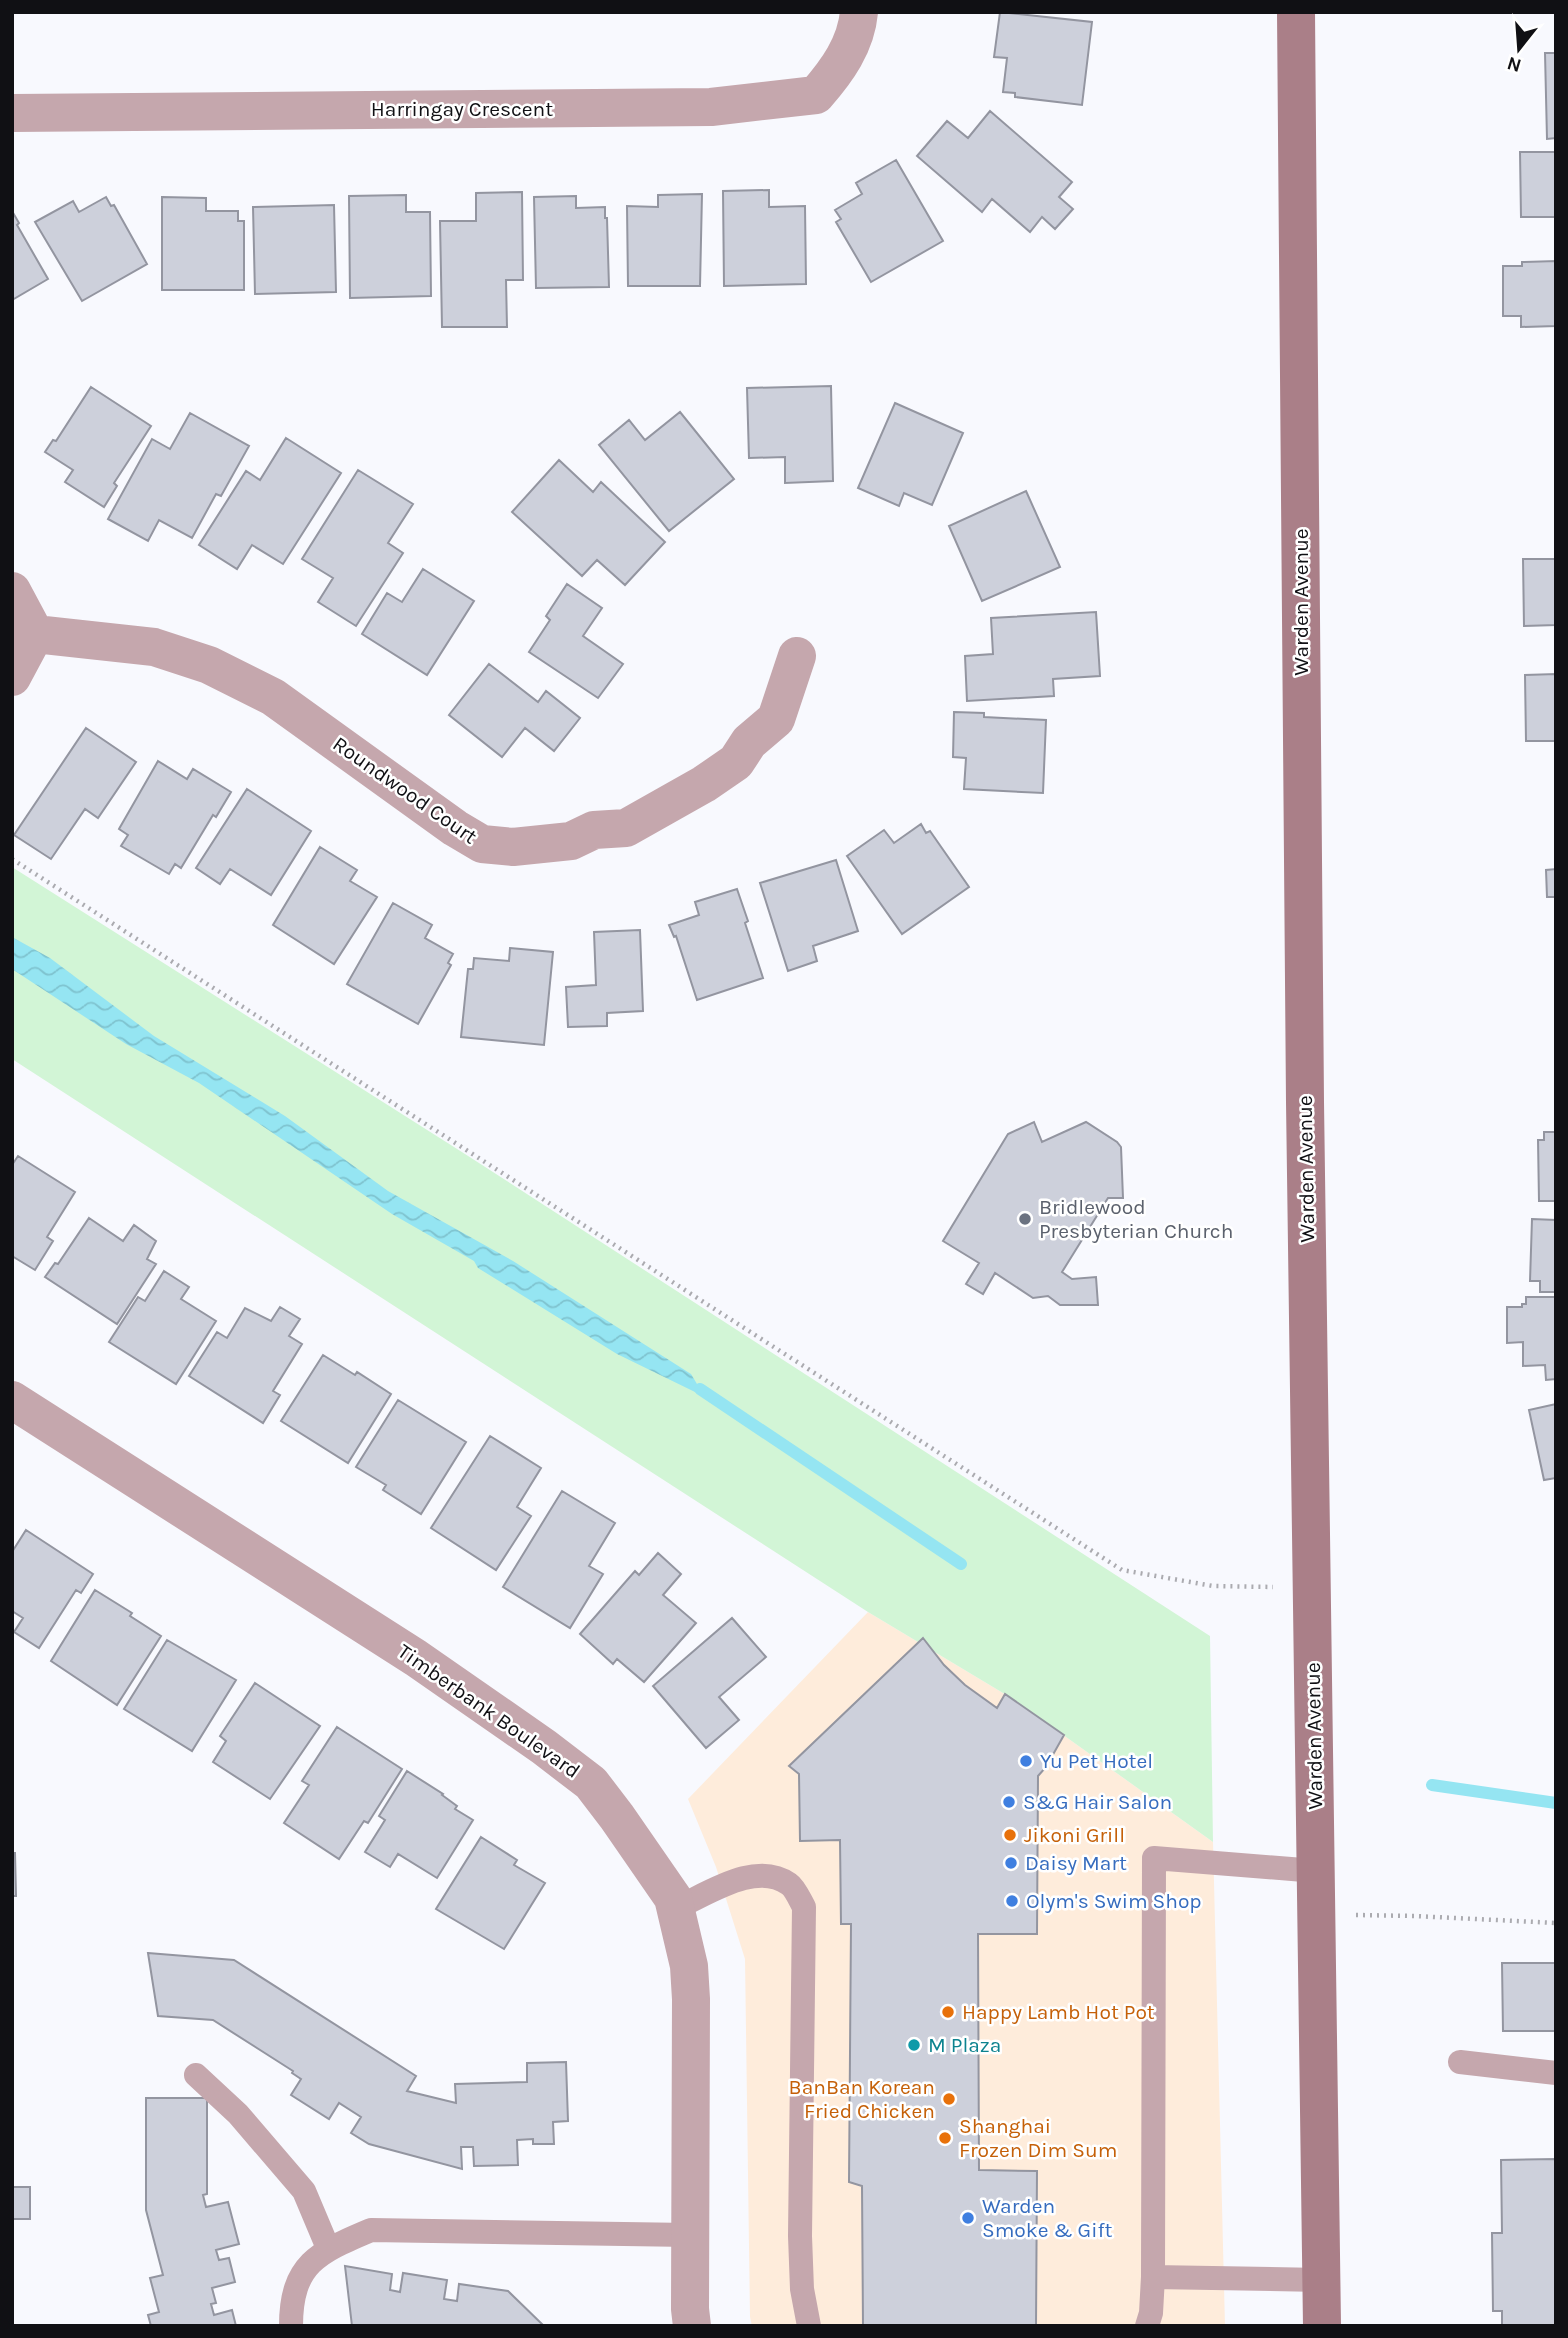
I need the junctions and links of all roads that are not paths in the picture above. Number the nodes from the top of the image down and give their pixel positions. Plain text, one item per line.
1 (859, 12) edge
2 (1296, 12) edge
3 (12, 113) edge
4 (12, 591) edge
5 (34, 634) junction
6 (797, 656) dead end
7 (12, 677) edge
8 (12, 1399) edge
9 (1316, 1871) junction
10 (676, 1908) junction
11 (1460, 2062) dead end
12 (1556, 2073) edge
13 (196, 2075) dead end
14 (690, 2235) junction
15 (328, 2248) junction
16 (1153, 2277) junction
17 (1322, 2280) junction
18 (291, 2326) edge
19 (692, 2326) edge
20 (809, 2326) edge
21 (1147, 2326) edge
22 (1322, 2326) edge

1 - 3 street, Harringay Crescent
2 - 9 main road, Warden Avenue
4 - 5 street
5 - 6 street, Roundwood Court
5 - 7 street
8 - 10 street, Timberbank Boulevard
9 - 16 lane
9 - 17 main road, Warden Avenue
10 - 14 street, Timberbank Boulevard
10 - 20 lane
11 - 12 lane
13 - 15 lane
14 - 15 lane
14 - 19 street, Timberbank Boulevard
15 - 18 lane
16 - 17 lane
16 - 21 lane
17 - 22 main road, Warden Avenue

